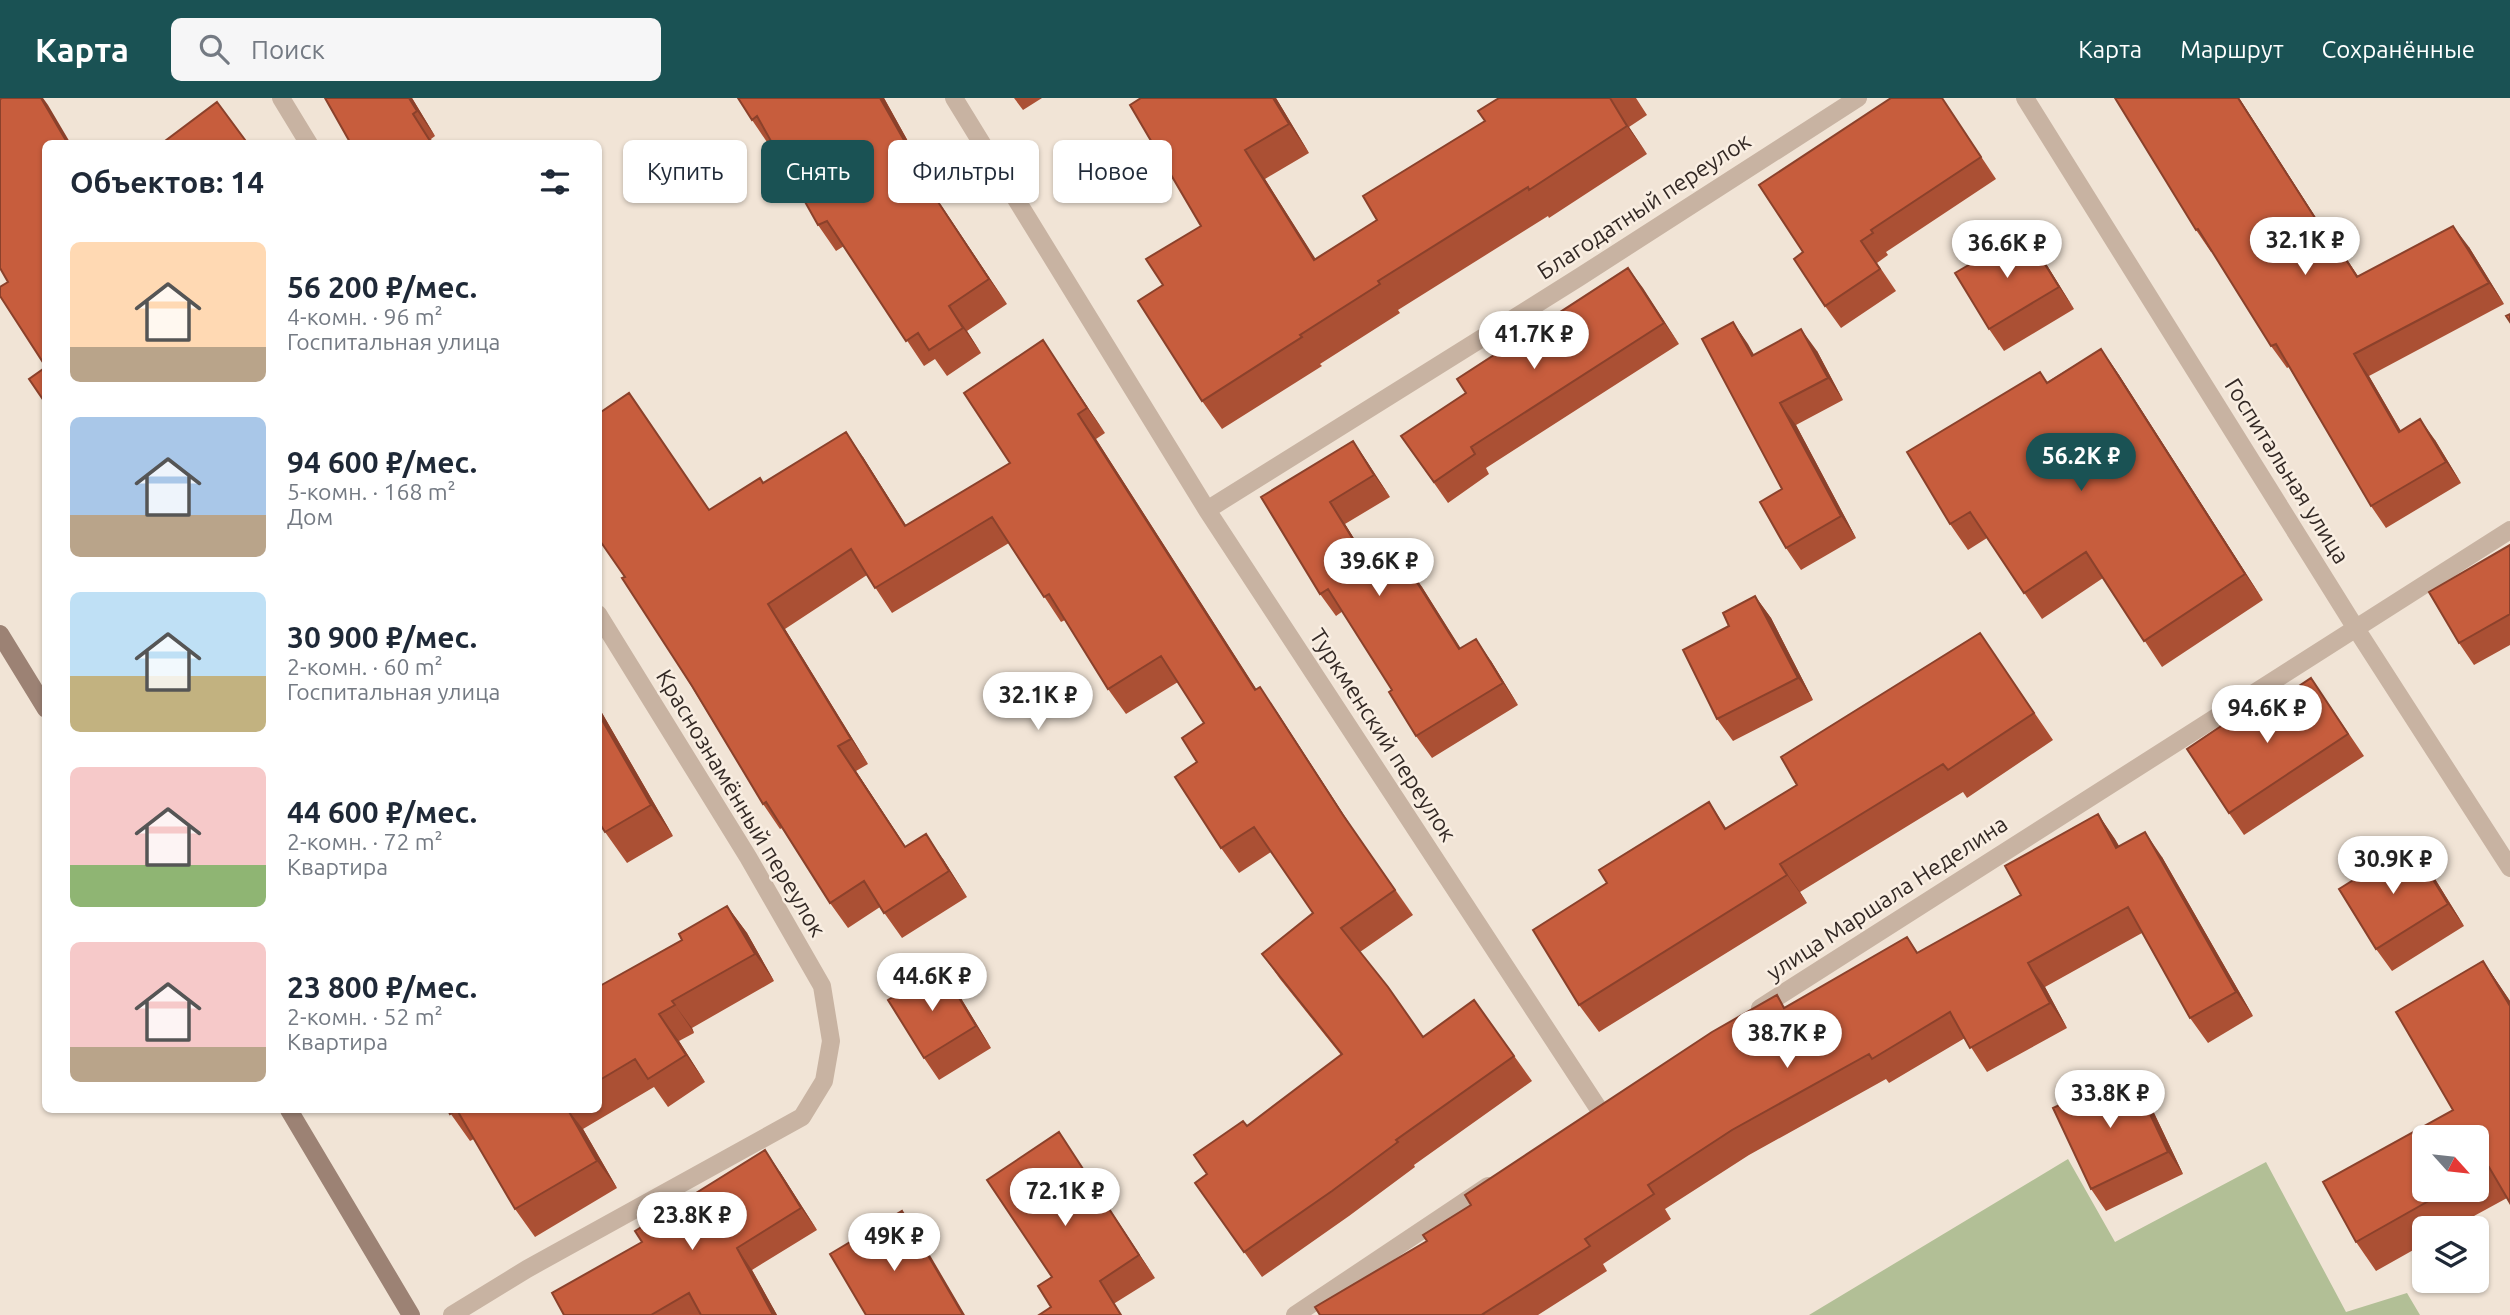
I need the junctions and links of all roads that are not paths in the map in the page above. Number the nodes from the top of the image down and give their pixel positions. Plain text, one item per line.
1 (281, 98) edge
2 (954, 98) edge
3 (1858, 98) edge
4 (2025, 98) edge
5 (307, 140) edge
6 (1207, 510) junction
7 (2510, 530) edge
8 (602, 620) edge
9 (2355, 627) junction
10 (0, 634) edge
11 (42, 702) edge
12 (2510, 868) edge
13 (1751, 1014) edge
14 (1600, 1111) edge
15 (291, 1113) edge
16 (1503, 1177) edge
17 (411, 1315) edge
18 (452, 1315) edge
19 (1295, 1315) edge

1 - 5 street
2 - 6 street, Туркменский переулок
3 - 6 street, Благодатный переулок
4 - 9 street, Госпитальная улица
6 - 14 street, Туркменский переулок
7 - 9 street, улица Маршала Неделина
8 - 18 street, Краснознамённый переулок
9 - 12 street, Госпитальная улица
9 - 13 street, улица Маршала Неделина
10 - 11 street
15 - 17 street
16 - 19 street

